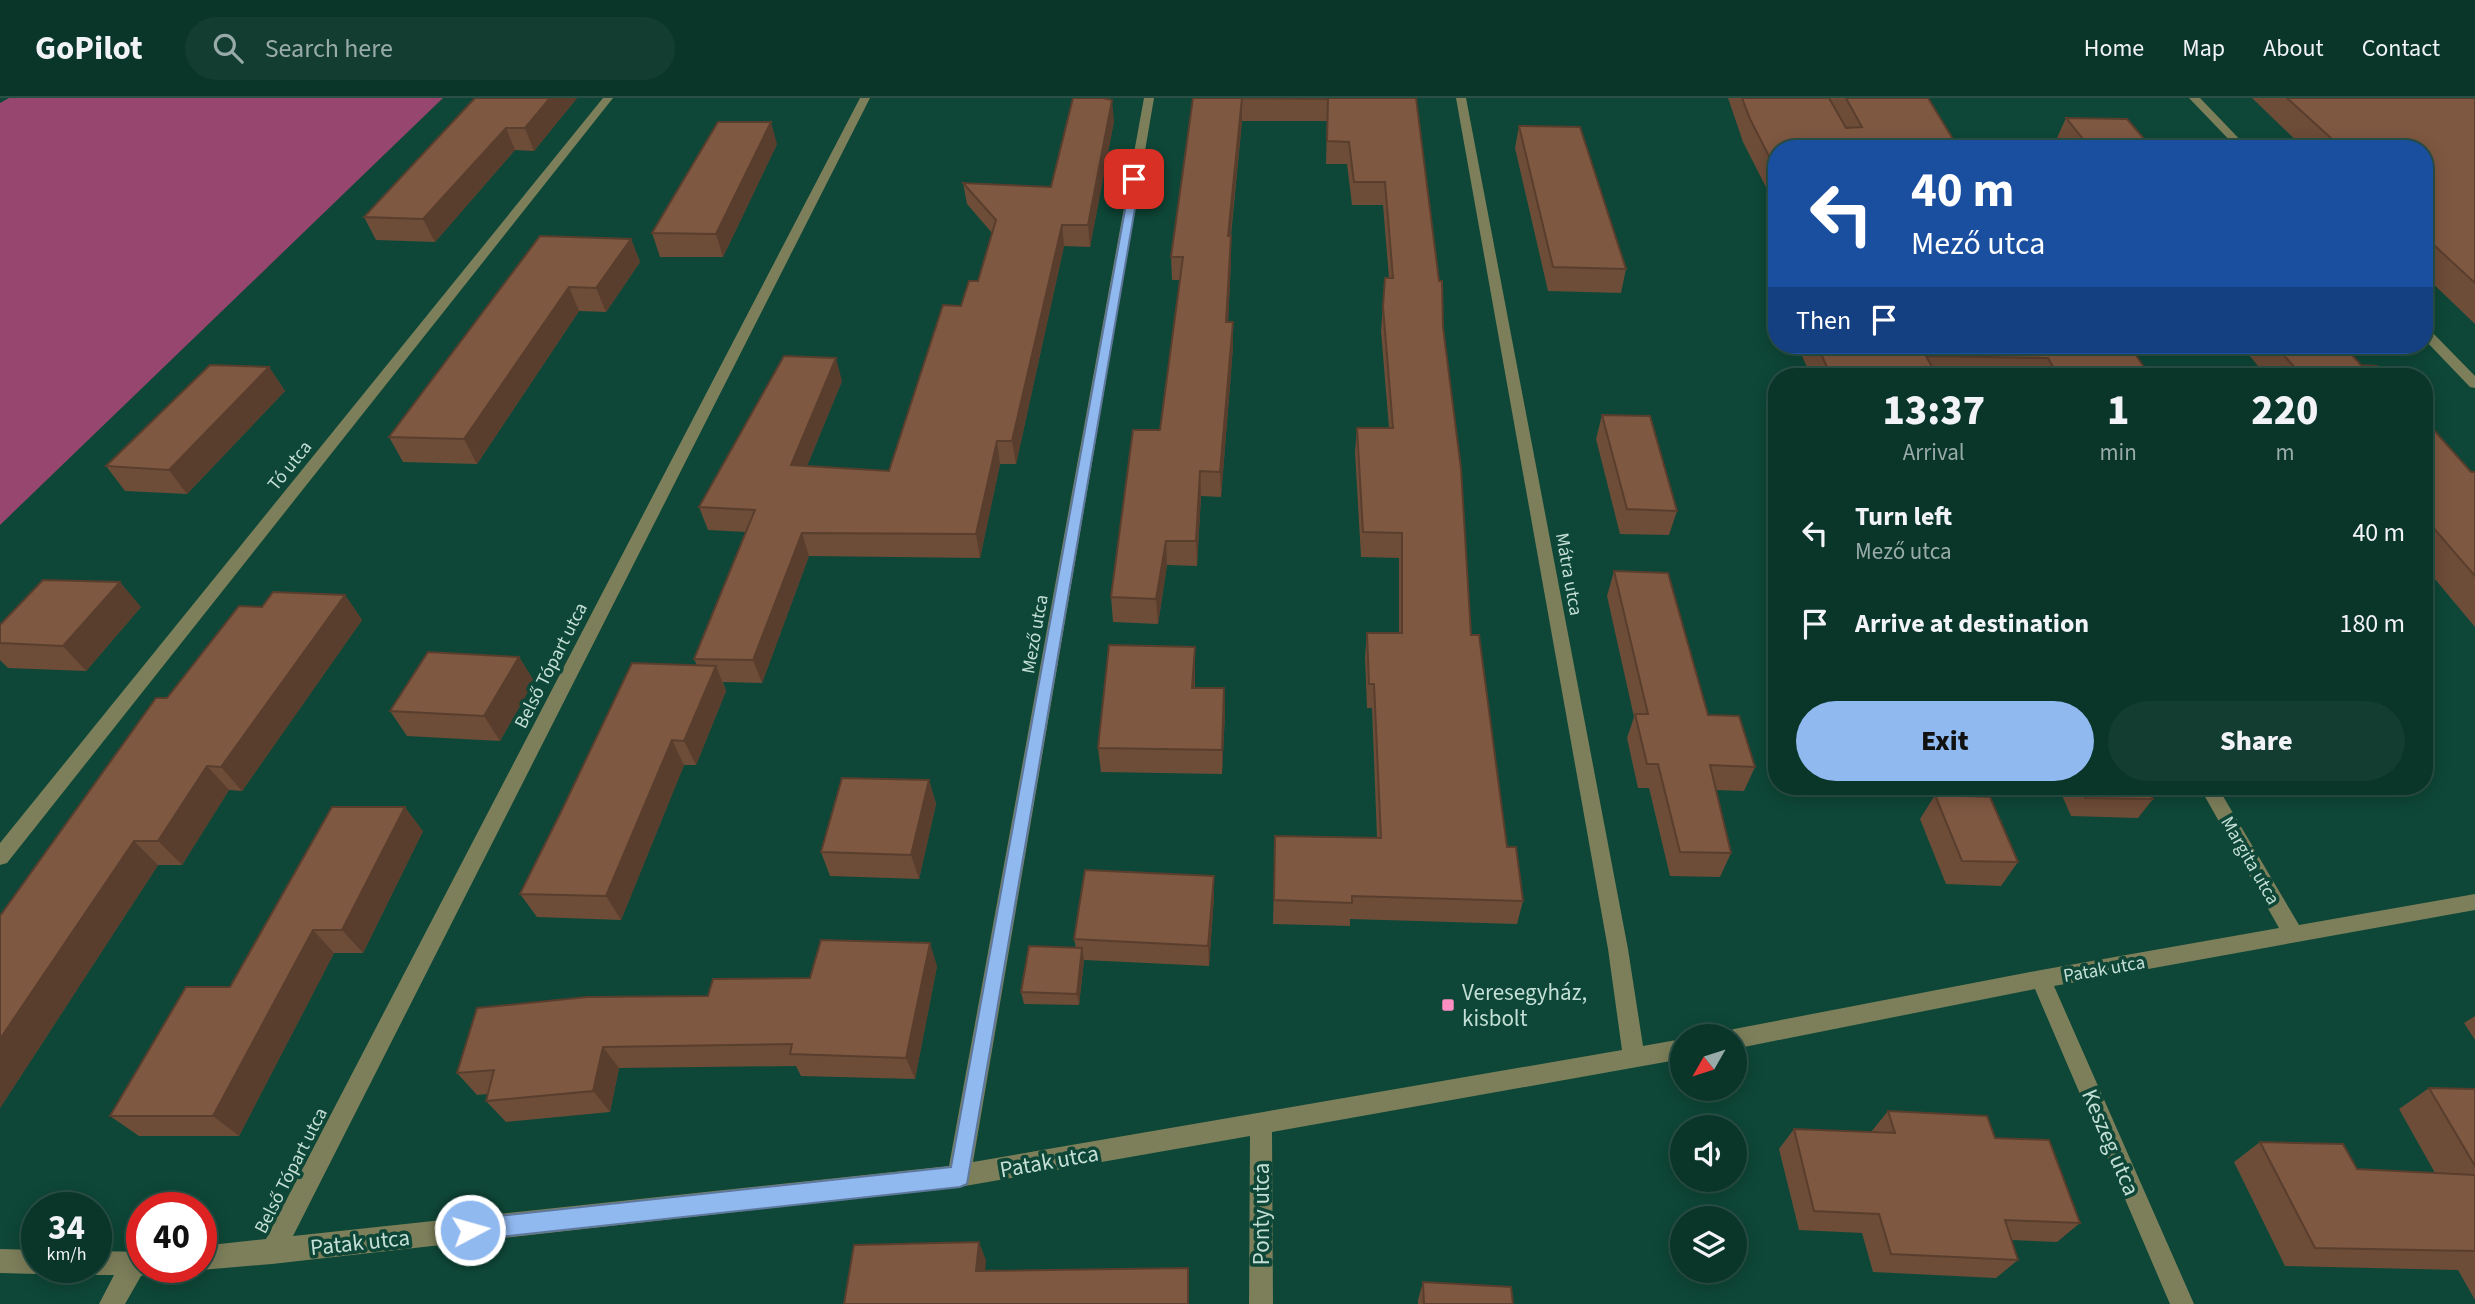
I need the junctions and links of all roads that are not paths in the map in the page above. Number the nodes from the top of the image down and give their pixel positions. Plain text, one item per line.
1 (608, 98) edge
2 (865, 98) edge
3 (1149, 98) edge
4 (1461, 98) edge
5 (2194, 98) edge
6 (2235, 140) edge
7 (2433, 340) edge
8 (2475, 384) edge
9 (2213, 795) edge
10 (0, 857) edge
11 (2475, 902) edge
12 (2293, 933) junction
13 (2041, 979) junction
14 (1747, 1036) edge
15 (1670, 1051) edge
16 (1634, 1058) junction
17 (1261, 1124) junction
18 (960, 1176) junction
19 (272, 1252) junction
20 (217, 1257) edge
21 (0, 1261) edge
22 (21, 1262) edge
23 (126, 1282) edge
24 (111, 1304) edge
25 (1261, 1304) edge
26 (2182, 1304) edge

1 - 10 street, Tó utca
2 - 19 street, Belső Tópart utca
3 - 18 street, Mező utca
4 - 16 street, Mátra utca
5 - 6 street
7 - 8 street
9 - 12 street, Margita utca
11 - 12 street, Patak utca
12 - 13 street, Patak utca
13 - 14 street, Patak utca
13 - 26 street, Keszeg utca
15 - 16 street, Patak utca
16 - 17 street, Patak utca
17 - 18 street, Patak utca
17 - 25 street, Ponty utca
18 - 19 street, Patak utca
19 - 20 street, Patak utca
21 - 22 street
23 - 24 street

